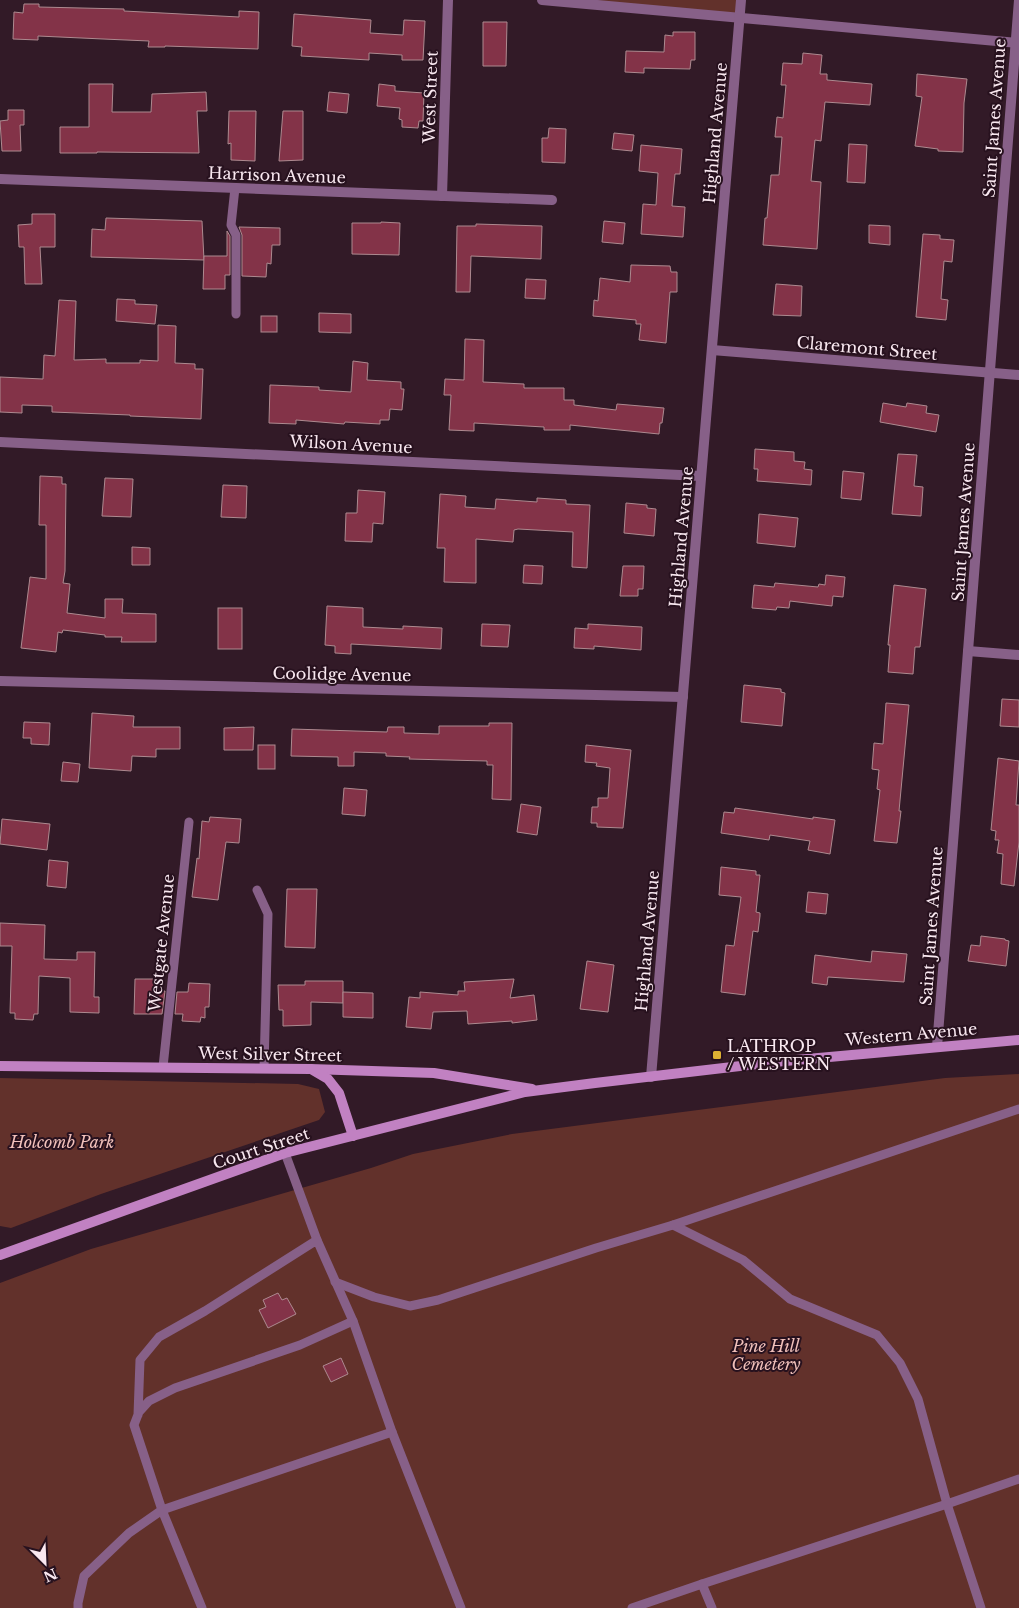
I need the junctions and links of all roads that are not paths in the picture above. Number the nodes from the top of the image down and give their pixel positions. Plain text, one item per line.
1 (448, 0) edge
2 (542, 0) edge
3 (741, 0) edge
4 (1019, 0) edge
5 (740, 18) junction
6 (1017, 43) edge
7 (0, 179) edge
8 (235, 188) junction
9 (442, 196) junction
10 (552, 200) dead end
11 (236, 314) dead end
12 (712, 350) junction
13 (990, 373) junction
14 (1019, 375) edge
15 (0, 442) edge
16 (701, 476) junction
17 (968, 651) junction
18 (1019, 655) edge
19 (0, 681) edge
20 (682, 697) junction
21 (189, 822) dead end
22 (257, 890) dead end
23 (1019, 1040) edge
24 (937, 1047) junction
25 (0, 1066) edge
26 (163, 1067) junction
27 (264, 1068) junction
28 (310, 1069) junction
29 (651, 1077) junction
30 (538, 1090) junction
31 (1019, 1108) edge
32 (353, 1136) junction
33 (285, 1153) junction
34 (673, 1225) junction
35 (318, 1240) junction
36 (0, 1255) edge
37 (335, 1282) junction
38 (353, 1321) junction
39 (138, 1414) junction
40 (392, 1432) junction
41 (1019, 1479) edge
42 (947, 1504) junction
43 (162, 1510) junction
44 (702, 1584) junction
45 (78, 1608) edge
46 (202, 1608) edge
47 (461, 1608) edge
48 (632, 1608) edge
49 (712, 1608) edge
50 (981, 1608) edge

1 - 9 street, West Street
2 - 5 street
3 - 5 street, Highland Avenue
4 - 6 street, Saint James Avenue
5 - 6 street
5 - 12 street, Highland Avenue
6 - 13 street, Saint James Avenue
7 - 8 street, Harrison Avenue
8 - 9 street, Harrison Avenue
8 - 11 lane
9 - 10 street, Harrison Avenue
12 - 13 street, Claremont Street
12 - 16 street, Highland Avenue
13 - 14 street, Claremont Street
13 - 17 street, Saint James Avenue
15 - 16 street, Wilson Avenue
16 - 20 street, Highland Avenue
17 - 18 street
17 - 24 street, Saint James Avenue
19 - 20 street, Coolidge Avenue
20 - 29 street, Highland Avenue
21 - 26 lane, Westgate Avenue
22 - 27 lane
23 - 24 main road, Western Avenue
24 - 29 main road, Western Avenue
25 - 26 main road, West Silver Street
26 - 27 main road, West Silver Street
27 - 28 main road, West Silver Street
28 - 30 main road, West Silver Street
28 - 32 main road
29 - 30 main road, Western Avenue
30 - 32 main road, Court Street
31 - 34 lane
32 - 33 main road, Court Street
33 - 35 lane
33 - 36 main road, Court Street
34 - 37 lane
34 - 42 lane
35 - 37 lane
35 - 39 lane
37 - 38 lane
38 - 39 lane
38 - 40 lane
39 - 43 lane
40 - 43 lane
40 - 47 lane
41 - 42 lane
42 - 44 lane
42 - 50 lane
43 - 45 lane
43 - 46 lane
44 - 48 lane
44 - 49 lane

